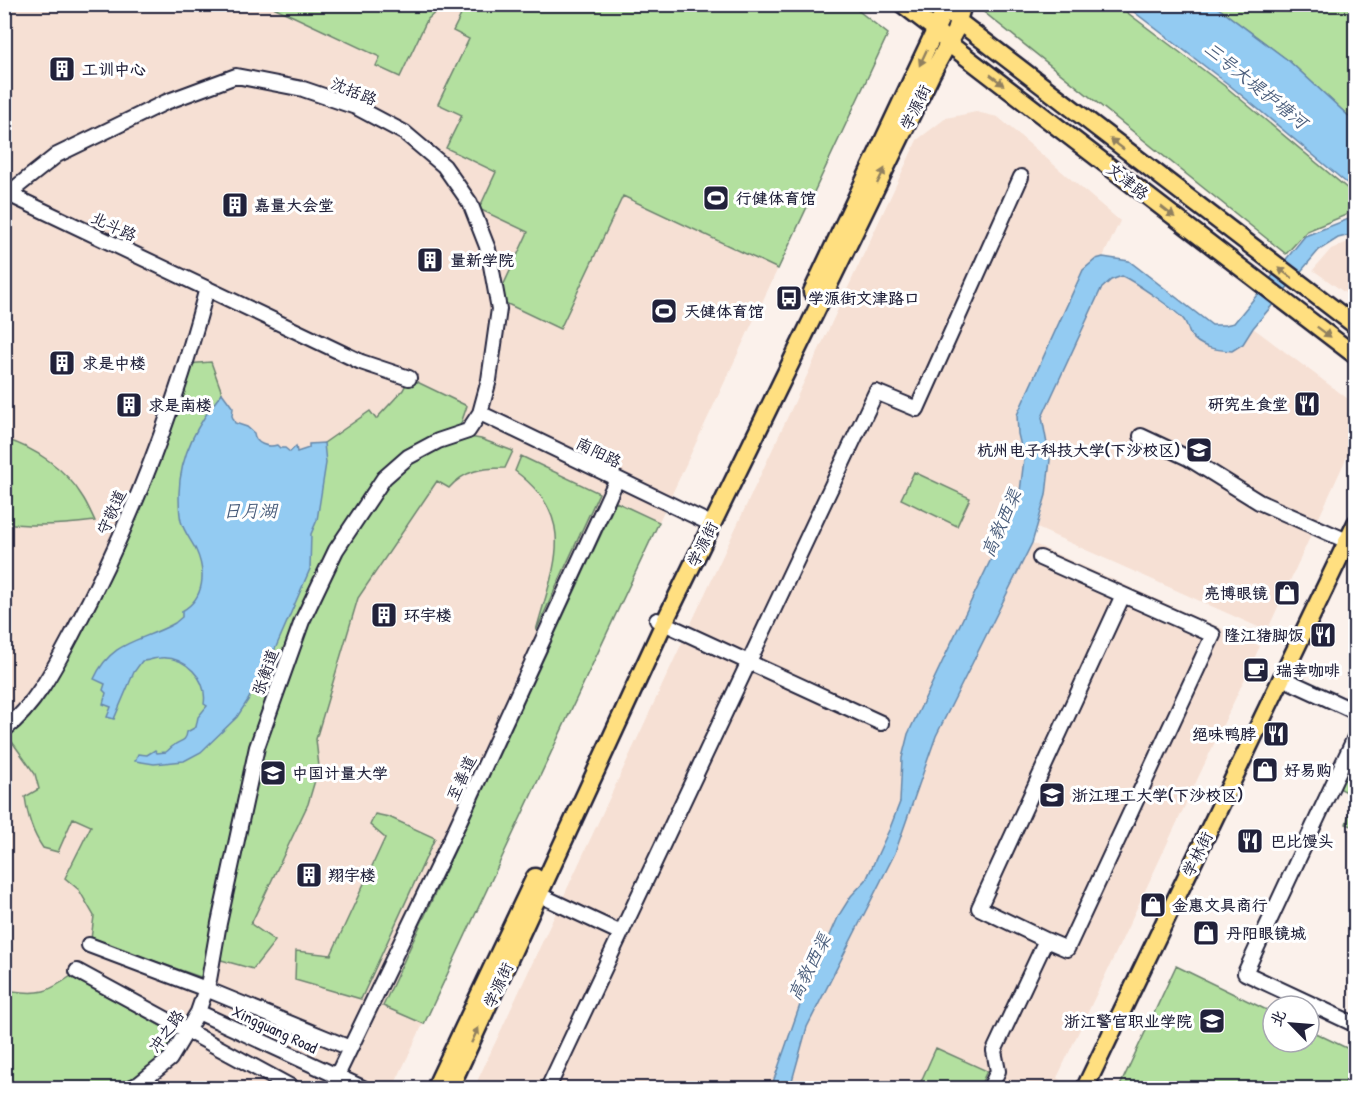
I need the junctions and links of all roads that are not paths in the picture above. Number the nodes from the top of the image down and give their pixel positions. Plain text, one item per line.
1 (902, 4) edge
2 (963, 4) edge
3 (944, 5) edge
4 (958, 21) junction
5 (936, 30) junction
6 (948, 43) junction
7 (1021, 177) dead end
8 (5, 194) edge
9 (207, 288) junction
10 (1356, 327) edge
11 (1356, 356) edge
12 (409, 378) dead end
13 (480, 413) junction
14 (1141, 436) dead end
15 (617, 479) junction
16 (705, 521) junction
17 (1356, 523) edge
18 (1347, 541) junction
19 (1040, 558) dead end
20 (1123, 595) junction
21 (661, 622) junction
22 (749, 663) junction
23 (1281, 678) junction
24 (1356, 712) edge
25 (881, 723) dead end
26 (4, 730) edge
27 (1356, 735) edge
28 (534, 892) junction
29 (621, 933) junction
30 (1046, 940) junction
31 (89, 945) dead end
32 (77, 971) dead end
33 (206, 989) junction
34 (198, 1012) junction
35 (1356, 1025) edge
36 (189, 1030) junction
37 (351, 1048) junction
38 (334, 1082) edge
39 (130, 1089) edge
40 (293, 1089) edge
41 (363, 1089) edge
42 (435, 1089) edge
43 (450, 1089) edge
44 (548, 1089) edge
45 (990, 1089) edge
46 (1085, 1089) edge

1 - 5 main road, 文津路
2 - 4 main road, 学源街
3 - 4 main road, 文津路
3 - 5 main road, 学源街
4 - 6 main road, 学源街
10 -> 4 main road, 文津路
5 - 6 main road, 文津路
5 -> 16 main road, 学源街
6 -> 11 main road, 文津路
21 -> 6 main road, 学源街
7 - 22 street
8 - 9 street, 北斗路
8 - 13 street, 沈括路
9 - 12 street, 北斗路
9 - 26 street, 守敬道
13 - 15 street, 南阳路
13 - 33 street, 张衡道
14 - 18 street
15 - 16 street, 南阳路
15 - 37 street, 至善道
16 - 21 main road, 学源街
17 - 18 main road, 学林街
18 - 23 main road, 学林街
19 - 20 street
20 - 30 street
20 - 30 street
21 - 22 street
21 - 28 main road, 学源街
22 - 25 street
22 - 29 street
23 - 24 street
23 - 46 main road, 学林街
27 - 35 street
28 - 29 street
28 - 42 main road, 学源街
43 -> 28 main road, 学源街
29 - 44 street
30 - 45 street
31 - 33 street
32 - 36 street
33 - 34 street, 张衡道
33 - 37 street
34 - 36 street, 冲之路
34 - 38 street, Xingguang Road
36 - 39 street, 冲之路
36 - 40 street
37 - 38 street, 至善道
38 - 41 street, Xingguang Road

